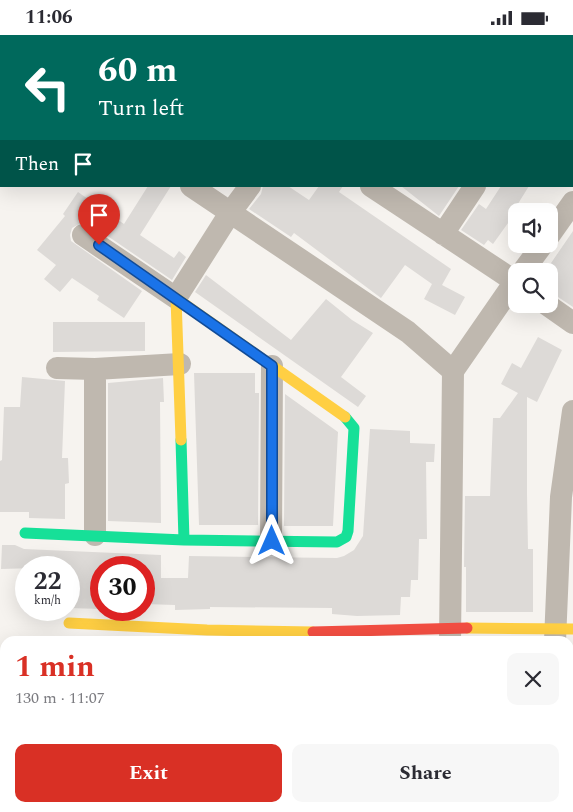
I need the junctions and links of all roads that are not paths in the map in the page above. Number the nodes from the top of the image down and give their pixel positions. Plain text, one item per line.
1 (192, 187) edge
2 (249, 187) edge
3 (372, 187) edge
4 (474, 187) edge
5 (230, 213) junction
6 (570, 214) edge
7 (558, 227) edge
8 (443, 234) junction
9 (83, 235) dead end
10 (508, 273) edge
11 (508, 293) edge
12 (176, 299) junction
13 (558, 312) edge
14 (573, 323) edge
15 (180, 364) junction
16 (272, 366) junction
17 (57, 368) dead end
18 (95, 369) junction
19 (453, 371) junction
20 (573, 411) edge
21 (24, 533) dead end
22 (95, 535) junction
23 (184, 540) junction
24 (272, 541) junction
25 (69, 623) dead end
26 (561, 633) edge
27 (450, 635) edge
28 (179, 636) edge
29 (267, 636) edge
30 (398, 636) edge

1 - 5 street
2 - 5 street
3 - 8 street
4 - 8 street
5 - 12 street
5 - 19 street
6 - 7 street
8 - 10 street
9 - 12 street
11 - 19 street
12 - 15 street
12 - 16 street
13 - 14 street
15 - 18 street
15 - 23 street
16 - 24 street
16 - 24 street
17 - 18 street
18 - 22 street
19 - 27 street
20 - 26 street
21 - 22 street
22 - 23 street
23 - 24 street
25 - 28 street
26 - 27 street
27 - 30 street
28 - 29 street

